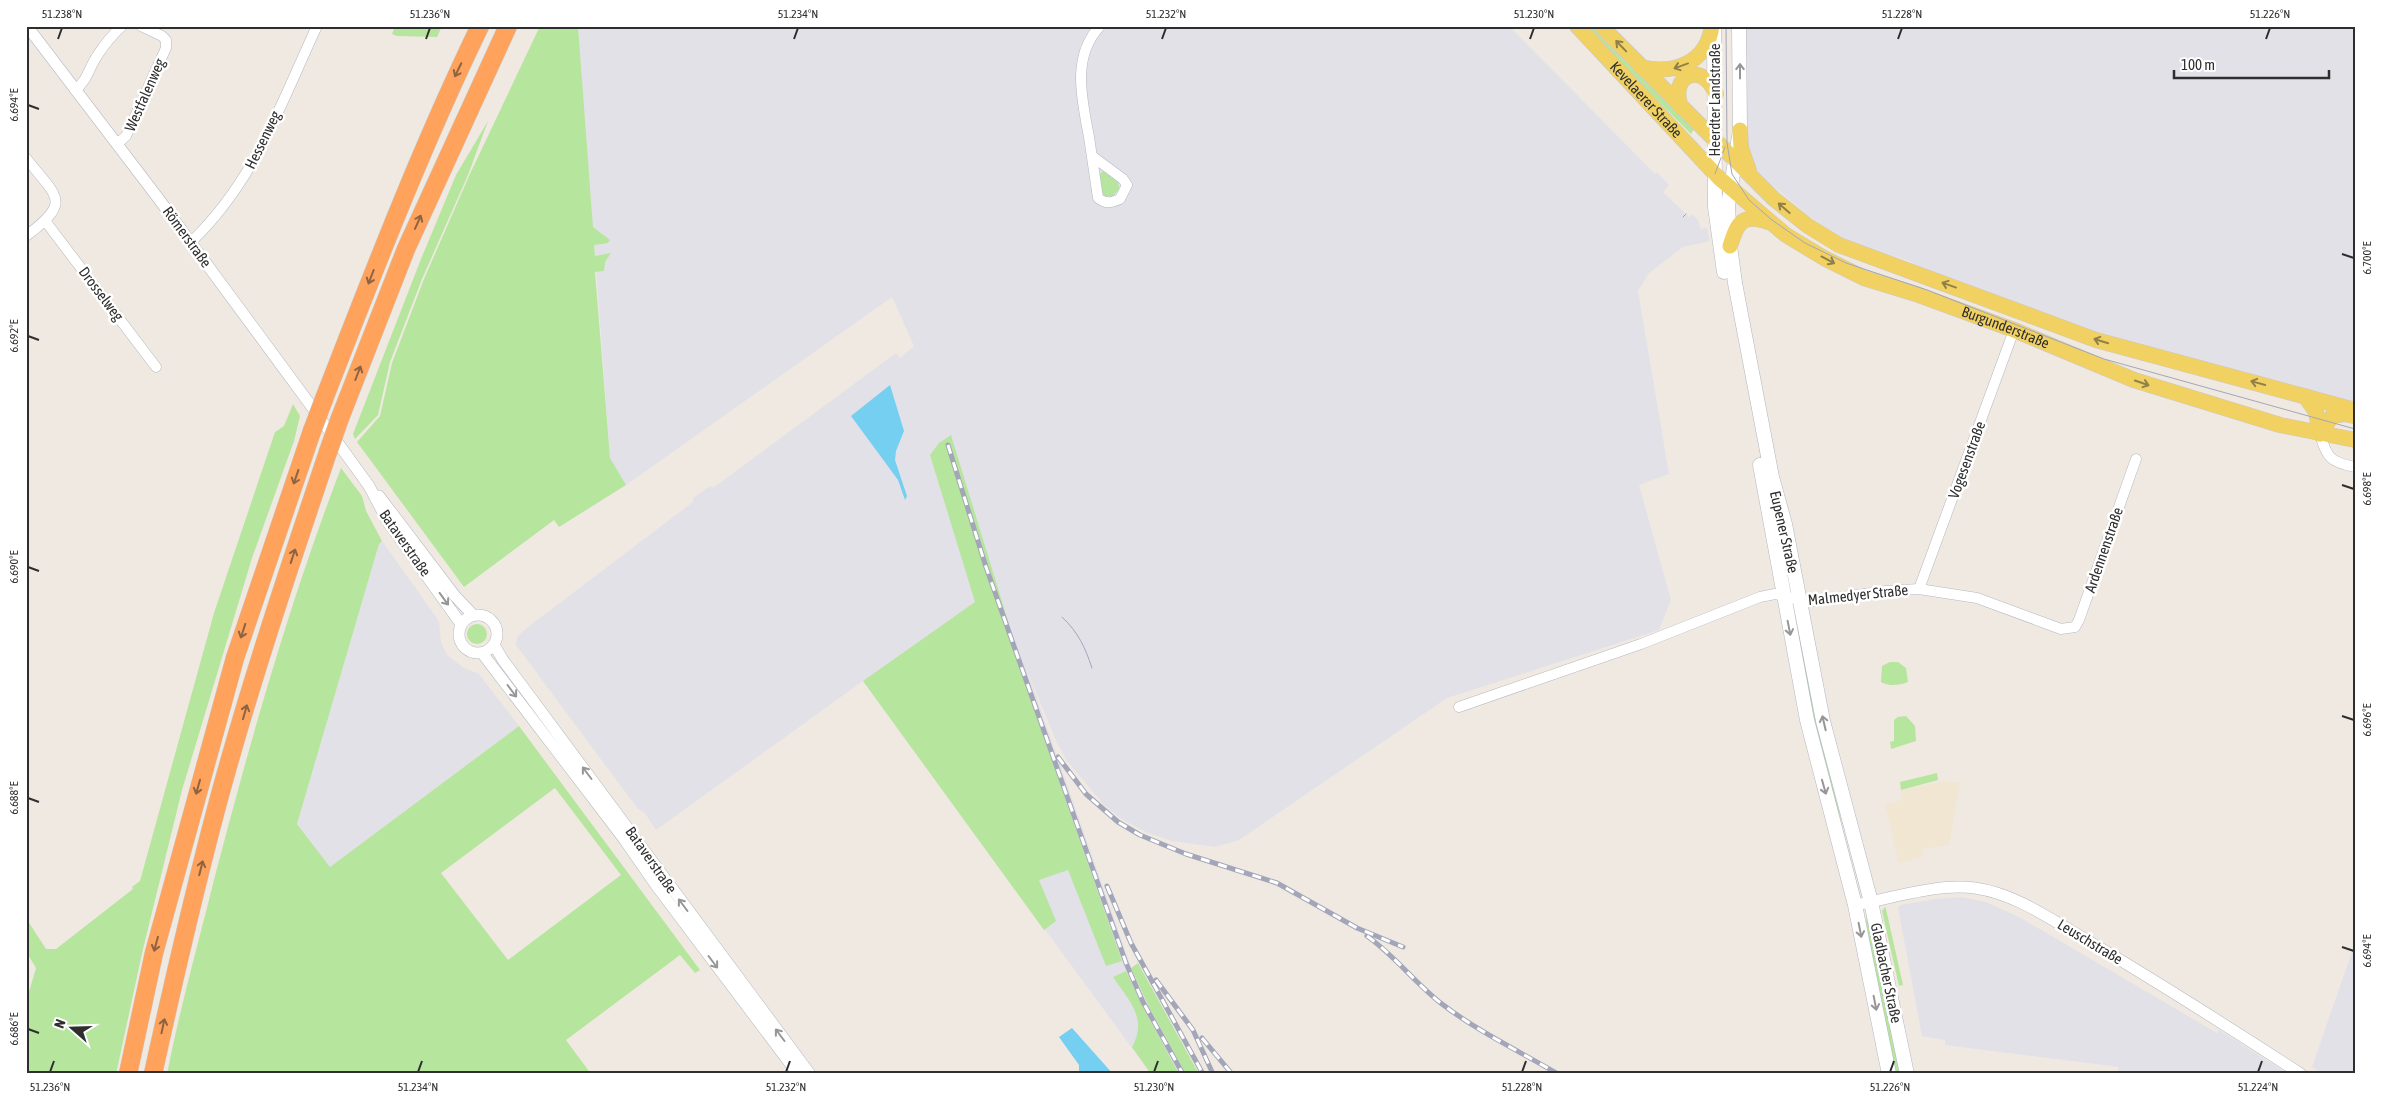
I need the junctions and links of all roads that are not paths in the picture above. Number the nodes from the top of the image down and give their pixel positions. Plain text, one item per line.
1 (27, 26) edge
2 (122, 26) edge
3 (141, 26) edge
4 (317, 26) edge
5 (480, 26) edge
6 (508, 26) edge
7 (1100, 26) edge
8 (1577, 26) edge
9 (1602, 26) edge
10 (1713, 26) edge
11 (1739, 26) edge
12 (1641, 66) junction
13 (76, 90) junction
14 (1716, 94) junction
15 (1681, 108) junction
16 (1740, 130) junction
17 (1716, 142) junction
18 (117, 144) junction
19 (1092, 156) junction
20 (26, 158) edge
21 (1734, 160) junction
22 (1715, 174) junction
23 (1751, 177) junction
24 (1730, 188) junction
25 (46, 222) junction
26 (1770, 222) junction
27 (26, 236) edge
28 (190, 242) junction
29 (1730, 246) junction
30 (2014, 330) junction
31 (156, 367) dead end
32 (2305, 396) junction
33 (2355, 410) edge
34 (2355, 416) edge
35 (2320, 434) junction
36 (2355, 440) edge
37 (335, 451) junction
38 (2136, 459) dead end
39 (2355, 467) edge
40 (369, 486) junction
41 (1919, 589) junction
42 (1783, 596) junction
43 (1799, 600) junction
44 (472, 615) junction
45 (461, 624) junction
46 (2061, 629) joint
47 (494, 644) junction
48 (482, 653) junction
49 (1458, 707) dead end
50 (1864, 872) joint
51 (1848, 875) joint
52 (1871, 902) junction
53 (1856, 906) junction
54 (128, 1074) edge
55 (153, 1074) edge
56 (798, 1074) edge
57 (810, 1074) edge
58 (1889, 1074) edge
59 (1907, 1074) edge
60 (2301, 1074) edge

1 - 13 street, Römerstraße
2 - 13 street
3 - 18 street, Westfalenweg
4 - 28 street, Hessenweg
5 -> 54 highway, bridge
37 -> 6 highway, bridge
7 - 19 street
8 - 22 main road, Kevelaerer Straße
12 -> 9 main road, Kevelaerer Straße
10 -> 12 main road
10 - 14 main road, Heerdter Landstraße
16 -> 11 main road, Heerdter Landstraße
12 - 15 main road, Kevelaerer Straße
13 - 18 street, Römerstraße
14 - 15 main road
14 - 17 main road, Heerdter Landstraße
15 - 17 main road, Kevelaerer Straße
16 - 21 main road, Heerdter Landstraße
16 - 23 main road
17 - 21 main road, Kevelaerer Straße
17 - 22 main road, Heerdter Landstraße
18 - 28 street, Römerstraße
19 - 19 street
20 - 25 street
21 - 23 main road, Burgunderstraße
21 - 24 main road, Heerdter Landstraße
22 - 24 main road, Burgunderstraße
22 - 42 main road, Eupener Straße
32 -> 23 main road, Burgunderstraße
24 - 26 main road, Burgunderstraße
24 - 29 main road, Eupener Straße
25 - 27 street
25 - 31 street, Drosselweg
26 - 29 main road
26 -> 30 main road, Burgunderstraße
28 - 37 street, Römerstraße
29 - 43 main road, Eupener Straße
30 -> 35 main road, Burgunderstraße
30 - 41 street, Vogesenstraße
32 - 33 main road, Burgunderstraße
32 - 35 main road
34 - 35 main road
35 - 36 main road, Burgunderstraße
35 - 39 street
37 - 40 street, Bataverstraße
55 -> 37 highway
38 - 46 street, Ardennenstraße
40 - 44 street, Bataverstraße
40 -> 45 street, Bataverstraße
41 - 43 street, Malmedyer Straße
41 - 46 street, Malmedyer Straße
42 - 43 street, Malmedyer Straße
42 - 49 street, Eupener Straße
42 -> 51 main road, Eupener Straße
50 -> 43 main road, Eupener Straße
44 - 45 street
44 - 47 street, Bataverstraße
45 - 48 street, Bataverstraße
47 - 48 street
57 -> 47 street, Bataverstraße
48 -> 56 street, Bataverstraße
50 - 52 main road, Gladbacher Straße
51 - 53 main road, Gladbacher Straße
52 - 53 street, Leuschstraße
52 - 59 main road, Gladbacher Straße
52 - 60 street, Leuschstraße
53 -> 58 main road, Gladbacher Straße

